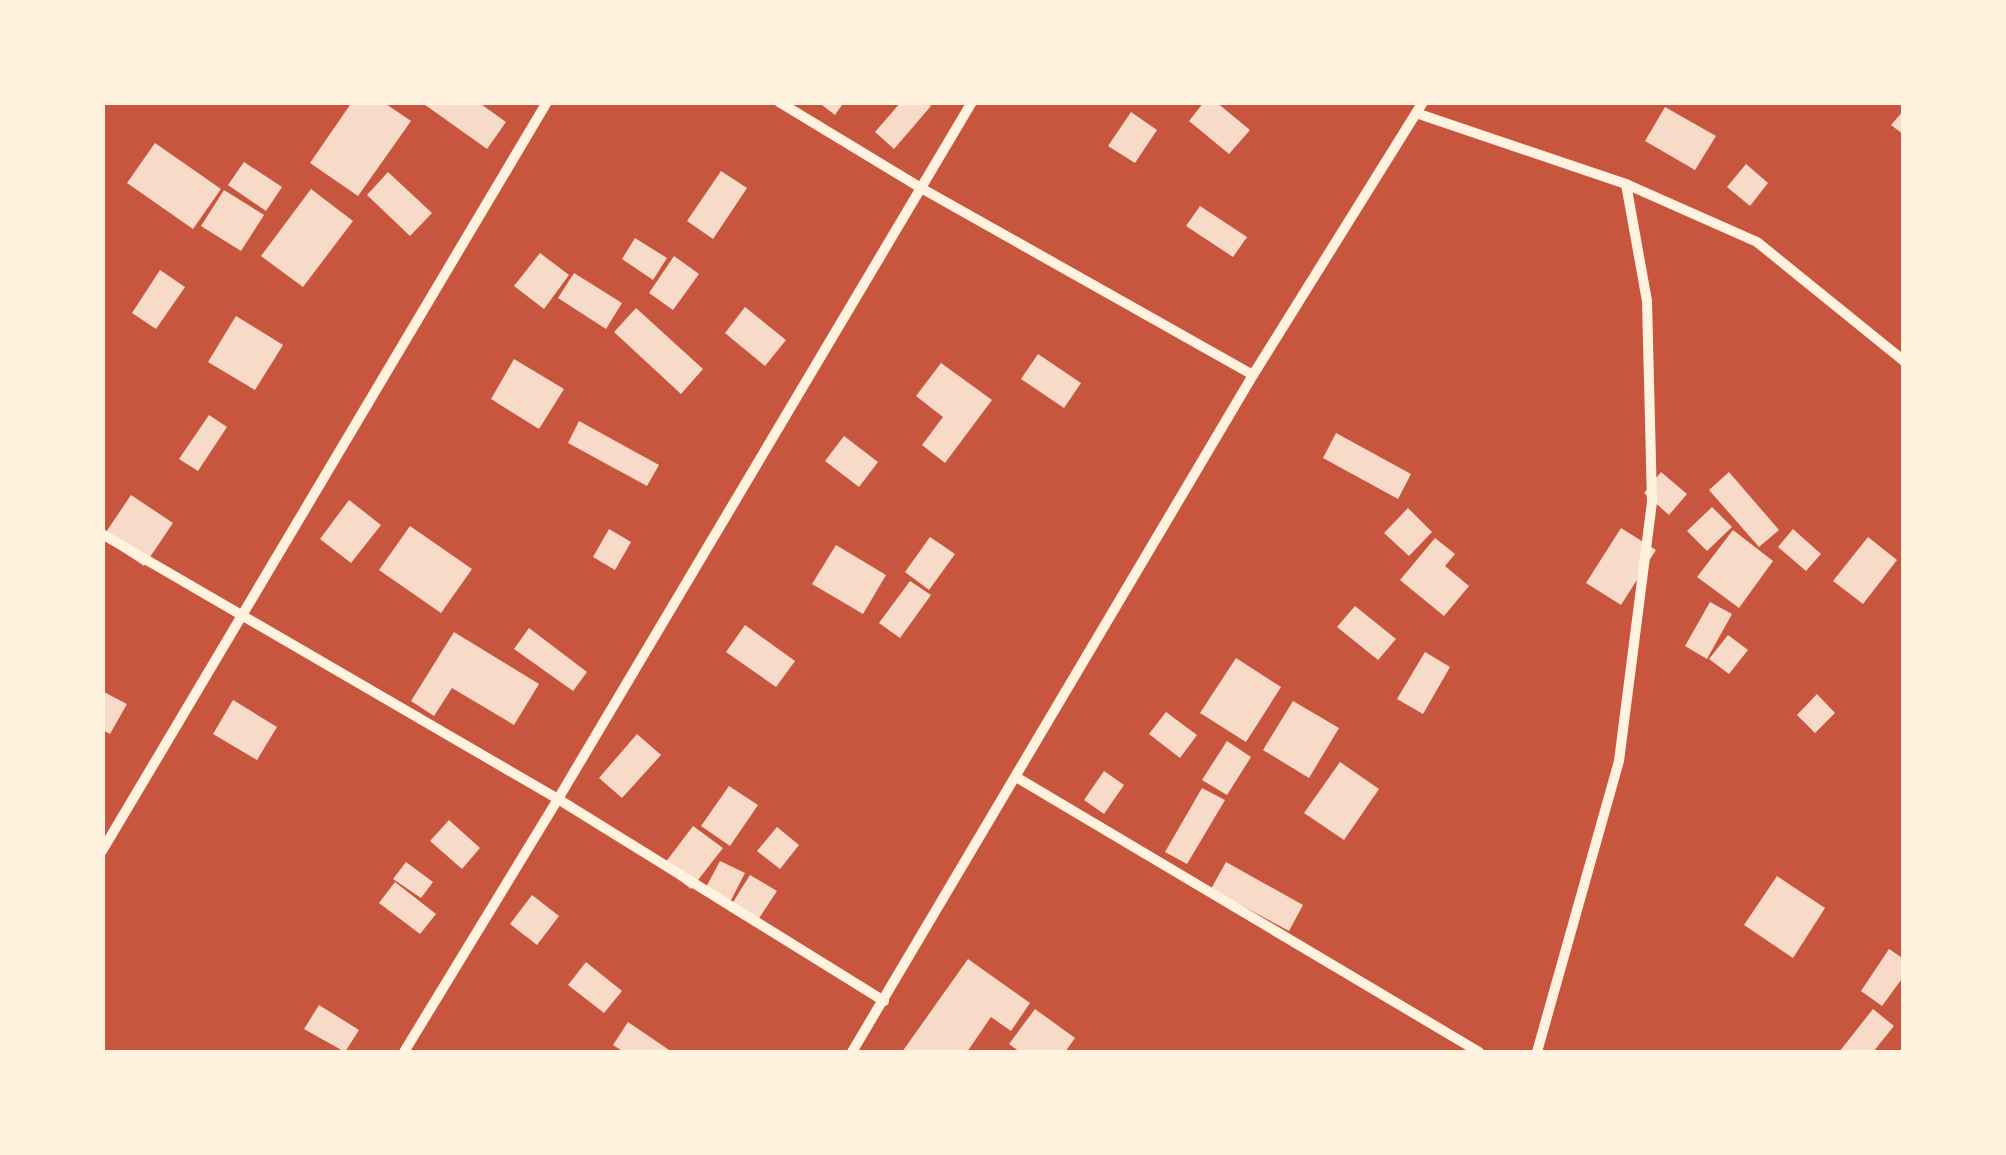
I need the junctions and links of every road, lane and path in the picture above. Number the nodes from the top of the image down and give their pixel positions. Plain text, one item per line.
1 (547, 102) edge
2 (778, 102) edge
3 (972, 102) edge
4 (1419, 108) edge
5 (1626, 184) junction
6 (921, 188) junction
7 (1904, 361) edge
8 (1253, 374) junction
9 (102, 534) edge
10 (243, 614) junction
11 (1016, 778) junction
12 (558, 799) junction
13 (102, 851) edge
14 (884, 1002) junction
15 (404, 1052) edge
16 (852, 1052) edge
17 (1479, 1052) edge
18 (1538, 1052) edge

1 - 10 street
2 - 6 street
3 - 6 street
4 - 5 street
4 - 8 street
5 - 7 street
5 - 18 street
6 - 8 street
6 - 12 street
8 - 11 street
9 - 10 street
10 - 12 street
10 - 13 street
11 - 14 street
11 - 17 street
12 - 14 street
12 - 15 street
14 - 16 street

